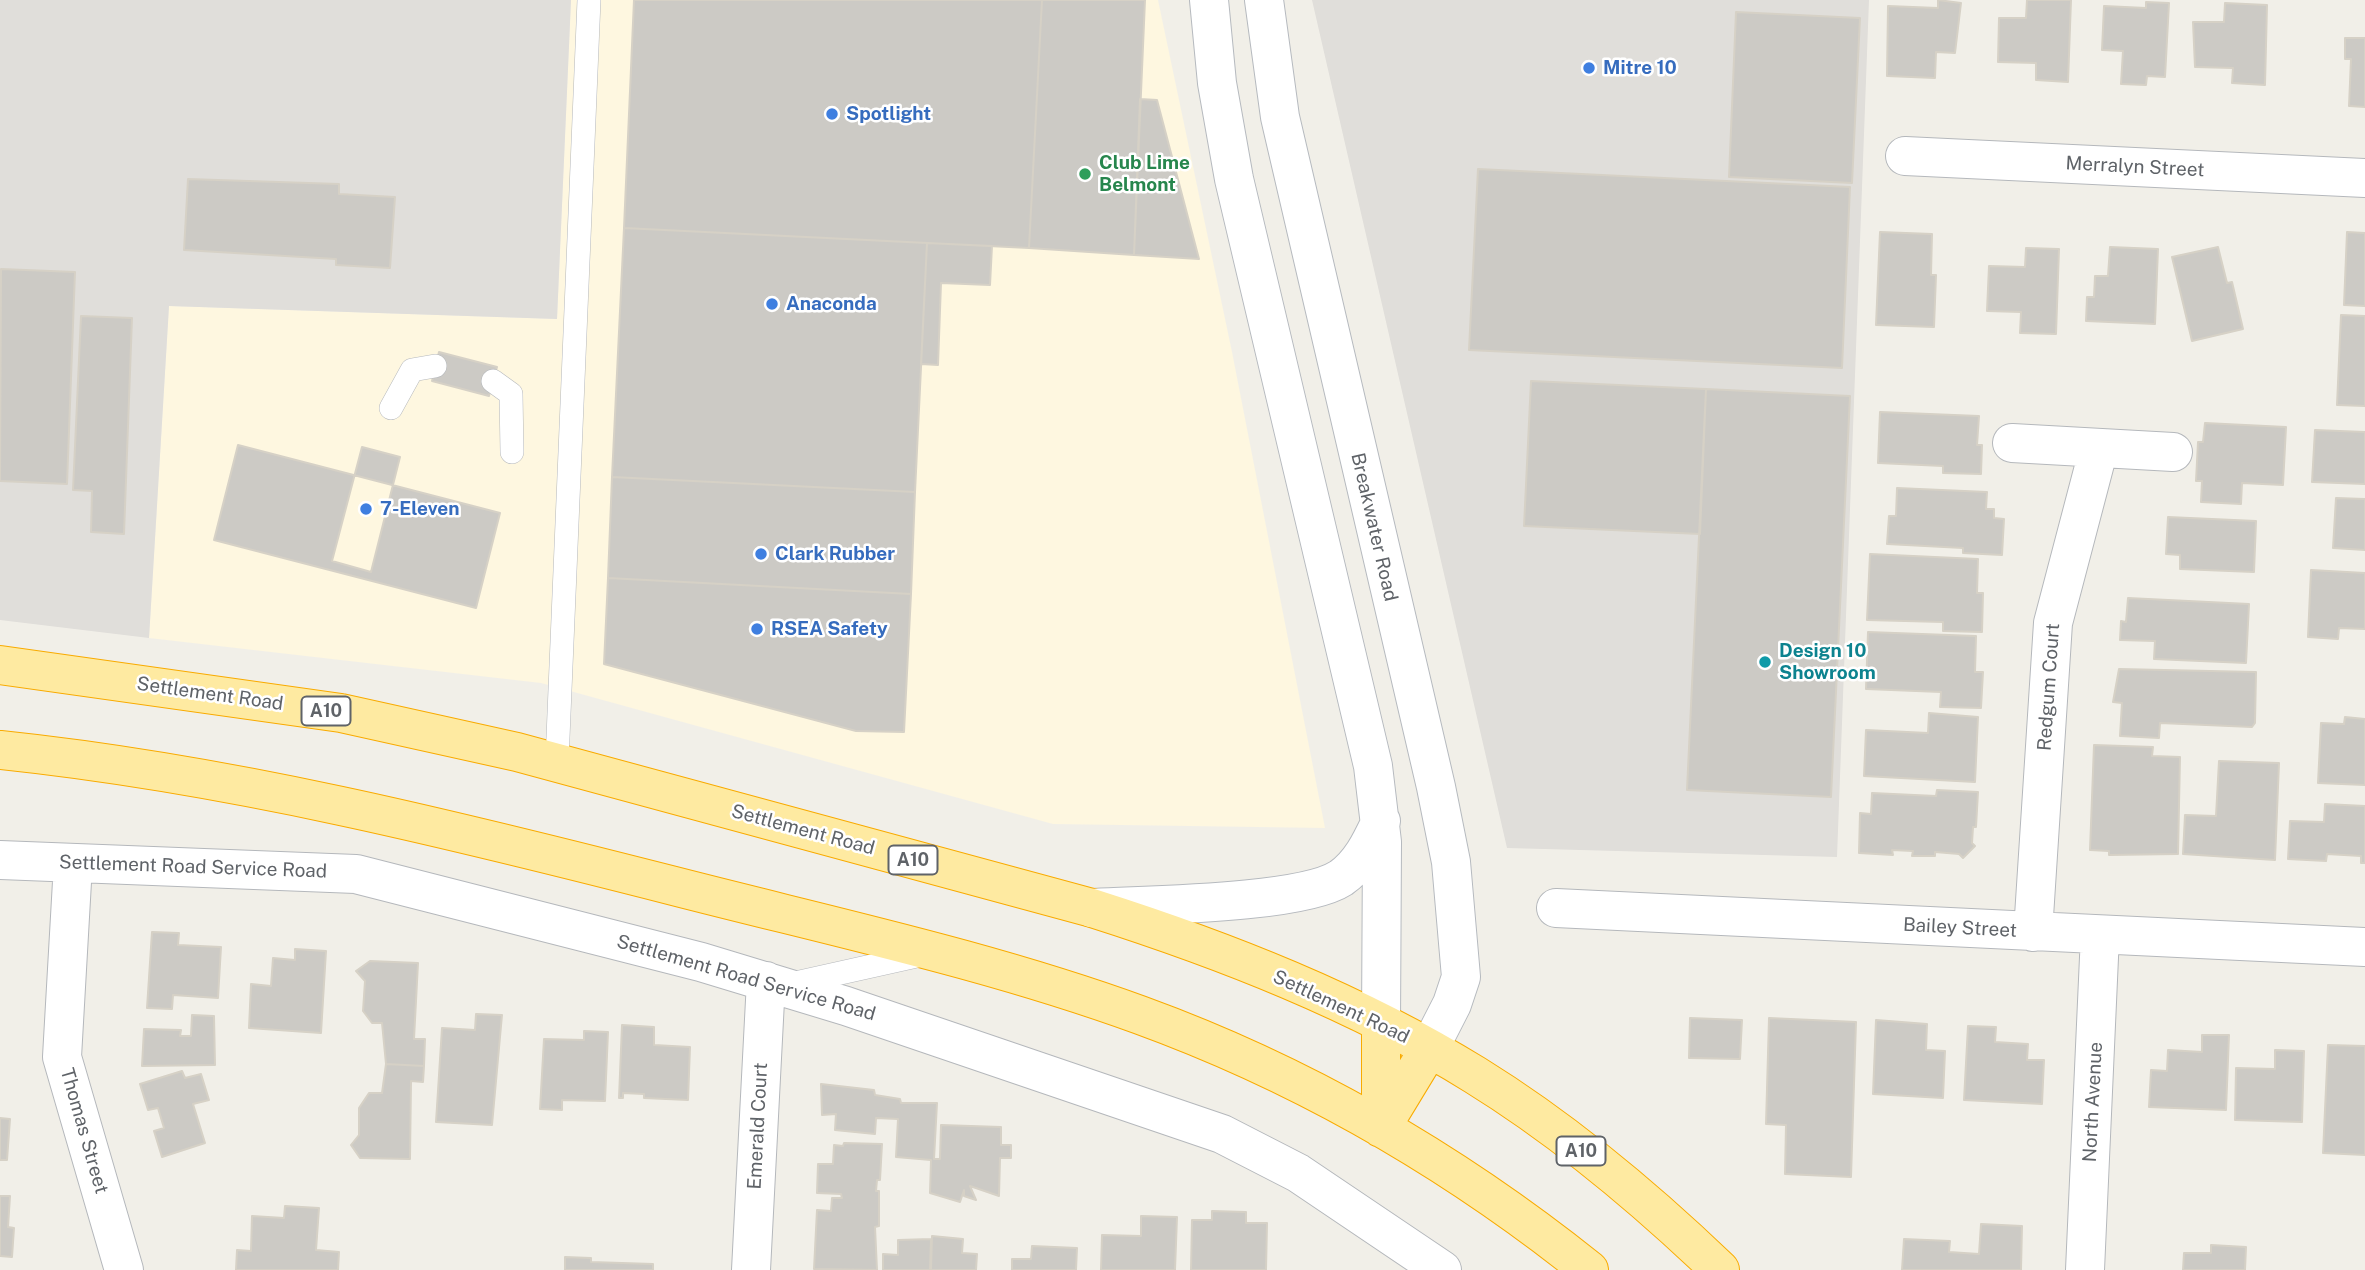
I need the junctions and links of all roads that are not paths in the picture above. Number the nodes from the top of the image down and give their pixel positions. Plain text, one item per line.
1 (589, 0) edge
2 (1209, 0) edge
3 (1264, 0) edge
4 (1905, 156) dead end
5 (2365, 178) edge
6 (435, 366) dead end
7 (493, 381) dead end
8 (391, 408) dead end
9 (2012, 443) dead end
10 (1356, 448) junction
11 (2099, 448) junction
12 (2173, 452) dead end
13 (512, 453) dead end
14 (1302, 459) junction
15 (0, 665) edge
16 (0, 750) edge
17 (557, 761) junction
18 (1381, 821) junction
19 (0, 860) edge
20 (74, 864) junction
21 (1092, 908) junction
22 (1556, 908) dead end
23 (2034, 932) junction
24 (2100, 935) junction
25 (2365, 947) edge
26 (931, 953) junction
27 (775, 984) junction
28 (1381, 1024) junction
29 (1429, 1049) junction
30 (1381, 1128) junction
31 (124, 1270) edge
32 (751, 1270) edge
33 (1442, 1270) edge
34 (1589, 1270) edge
35 (1720, 1270) edge
36 (2085, 1270) edge

1 - 17 lane
2 - 14 street
3 - 10 street, Breakwater Road
4 - 5 street, Merralyn Street
6 - 8 lane
7 - 13 lane
9 - 11 street
10 - 14 street
10 - 29 street, Breakwater Road
11 - 12 street
11 - 23 street, Redgum Court
14 - 18 street
15 - 17 highway, Settlement Road / A10
16 - 26 highway
17 - 21 highway, Settlement Road / A10
18 - 21 street
18 - 28 street
19 - 20 street, Settlement Road Service Road
20 - 27 street, Settlement Road Service Road
20 - 31 street, Thomas Street
21 - 28 highway, Settlement Road / A10
22 - 23 street, Bailey Street
23 - 24 street, Bailey Street
24 - 25 street, Bailey Street
24 - 36 street, North Avenue
26 - 27 lane
26 - 30 highway
27 - 32 street, Emerald Court
27 - 33 street, Settlement Road Service Road
28 - 29 highway, Settlement Road / A10
28 - 30 highway
29 - 30 highway
29 - 35 highway, Settlement Road / A10
30 - 34 highway

